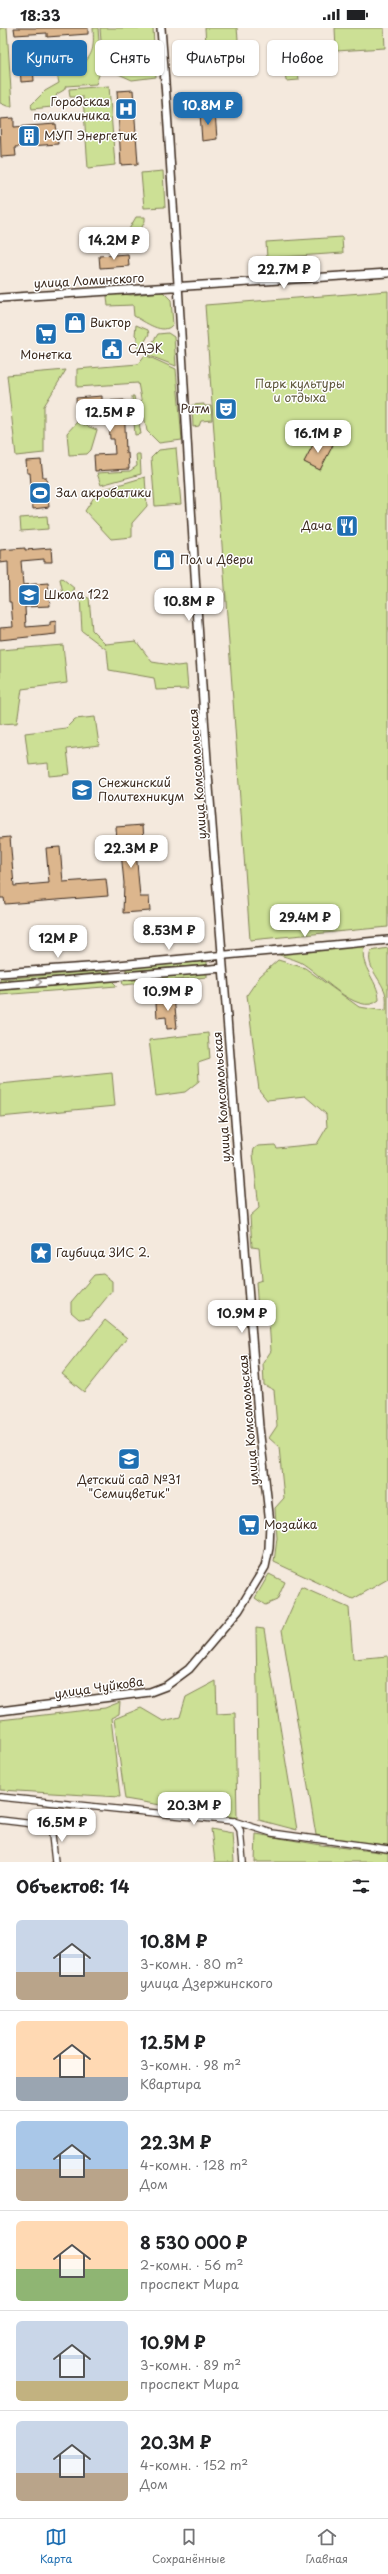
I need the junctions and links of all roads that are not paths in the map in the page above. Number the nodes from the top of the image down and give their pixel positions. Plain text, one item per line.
1 (161, 28) edge
2 (388, 273) edge
3 (178, 287) junction
4 (0, 298) edge
5 (388, 940) edge
6 (223, 956) junction
7 (118, 965) junction
8 (223, 968) junction
9 (0, 973) edge
10 (119, 976) junction
11 (0, 986) edge
12 (224, 1628) joint
13 (0, 1711) edge
14 (0, 1797) edge
15 (0, 1820) edge
16 (233, 1821) junction
17 (388, 1849) edge
18 (55, 1862) edge
19 (243, 1862) edge

1 - 3 street, улица Комсомольская
2 - 3 street, улица Ломинского
3 - 4 street, улица Ломинского
3 - 6 street, улица Комсомольская
5 - 6 street
6 - 7 street
6 - 8 street, улица Комсомольская
7 - 9 street
7 - 10 street
8 - 10 street
8 - 12 street, улица Комсомольская
11 -> 10 street
12 - 13 street, улица Чуйкова
14 - 16 street
15 - 18 street
16 - 17 street
16 - 19 street

